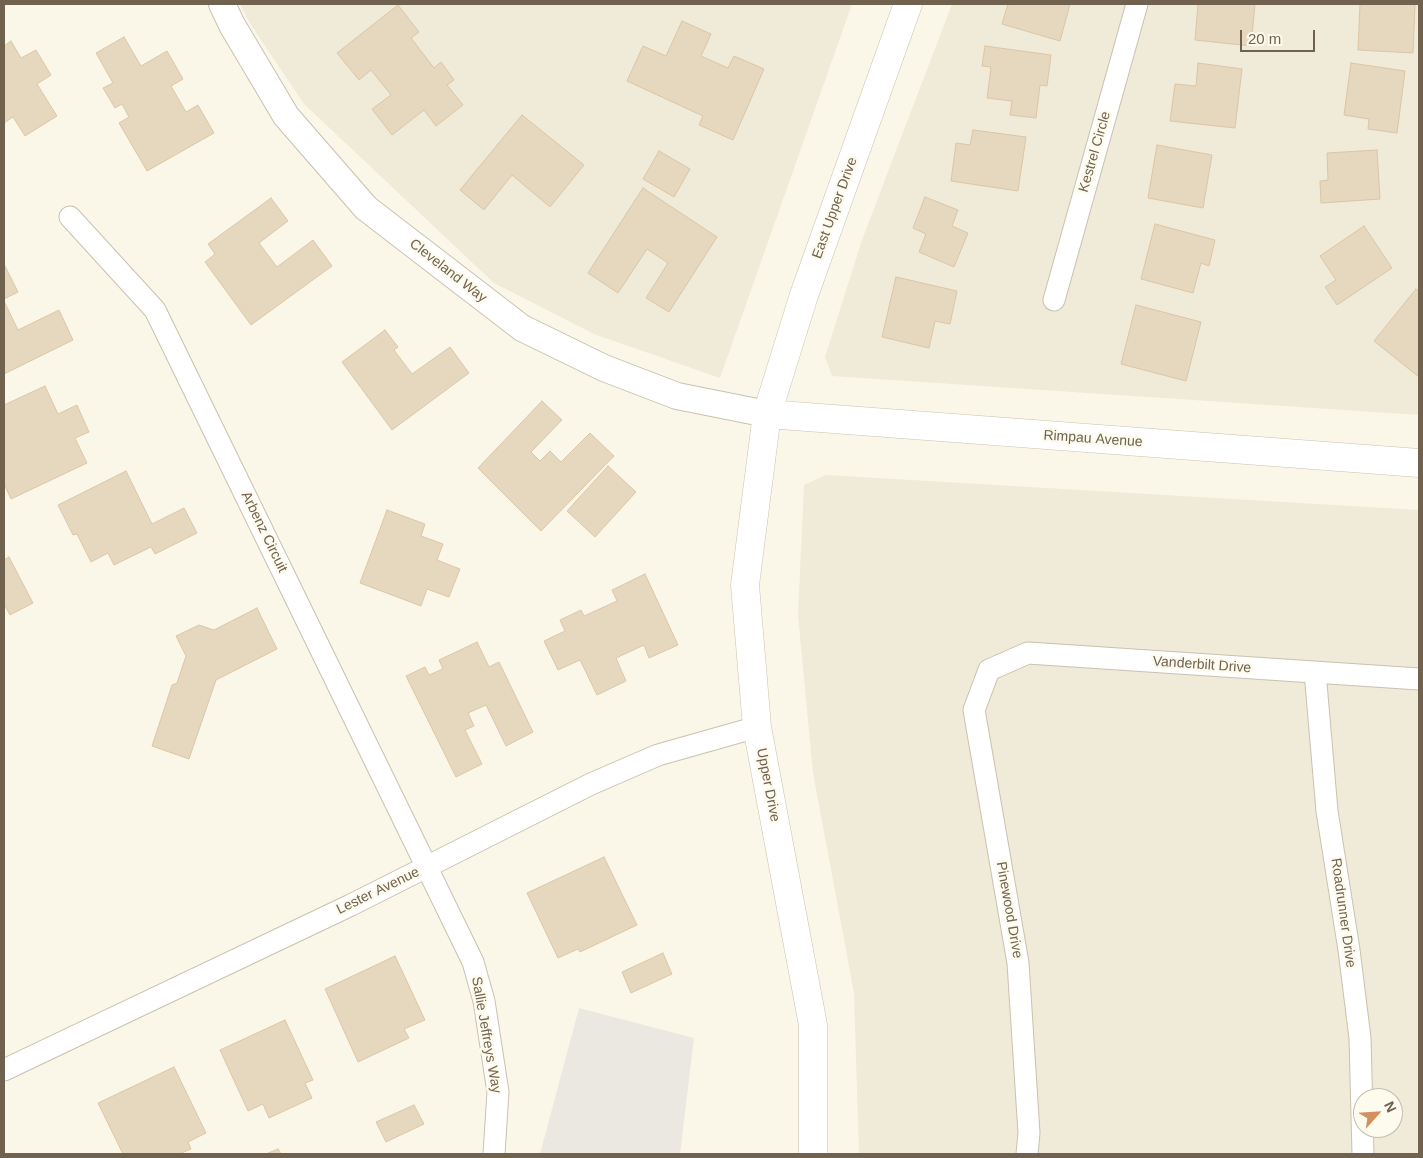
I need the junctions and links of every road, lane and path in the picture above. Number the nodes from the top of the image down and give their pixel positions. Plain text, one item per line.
1 (222, 4) edge
2 (908, 4) edge
3 (1137, 4) edge
4 (70, 217) dead end
5 (1054, 300) dead end
6 (767, 414) junction
7 (1419, 464) edge
8 (989, 670) joint
9 (1314, 672) junction
10 (1419, 679) edge
11 (757, 727) junction
12 (428, 867) junction
13 (4, 1070) edge
14 (494, 1154) edge
15 (813, 1154) edge
16 (1027, 1154) edge
17 (1363, 1154) edge

1 - 6 street, Cleveland Way
2 - 6 main road, East Upper Drive
3 - 5 street, Kestrel Circle
4 - 12 street, Arbenz Circuit
6 - 7 main road, Rimpau Avenue
6 - 11 main road, Upper Drive
8 - 9 street, Vanderbilt Drive
8 - 16 street, Pinewood Drive
9 - 10 street, Vanderbilt Drive
9 - 17 street, Roadrunner Drive
11 - 12 street, Lester Avenue
11 - 15 main road, Upper Drive
12 - 13 street, Lester Avenue
12 - 14 street, Sallie Jeffreys Way

